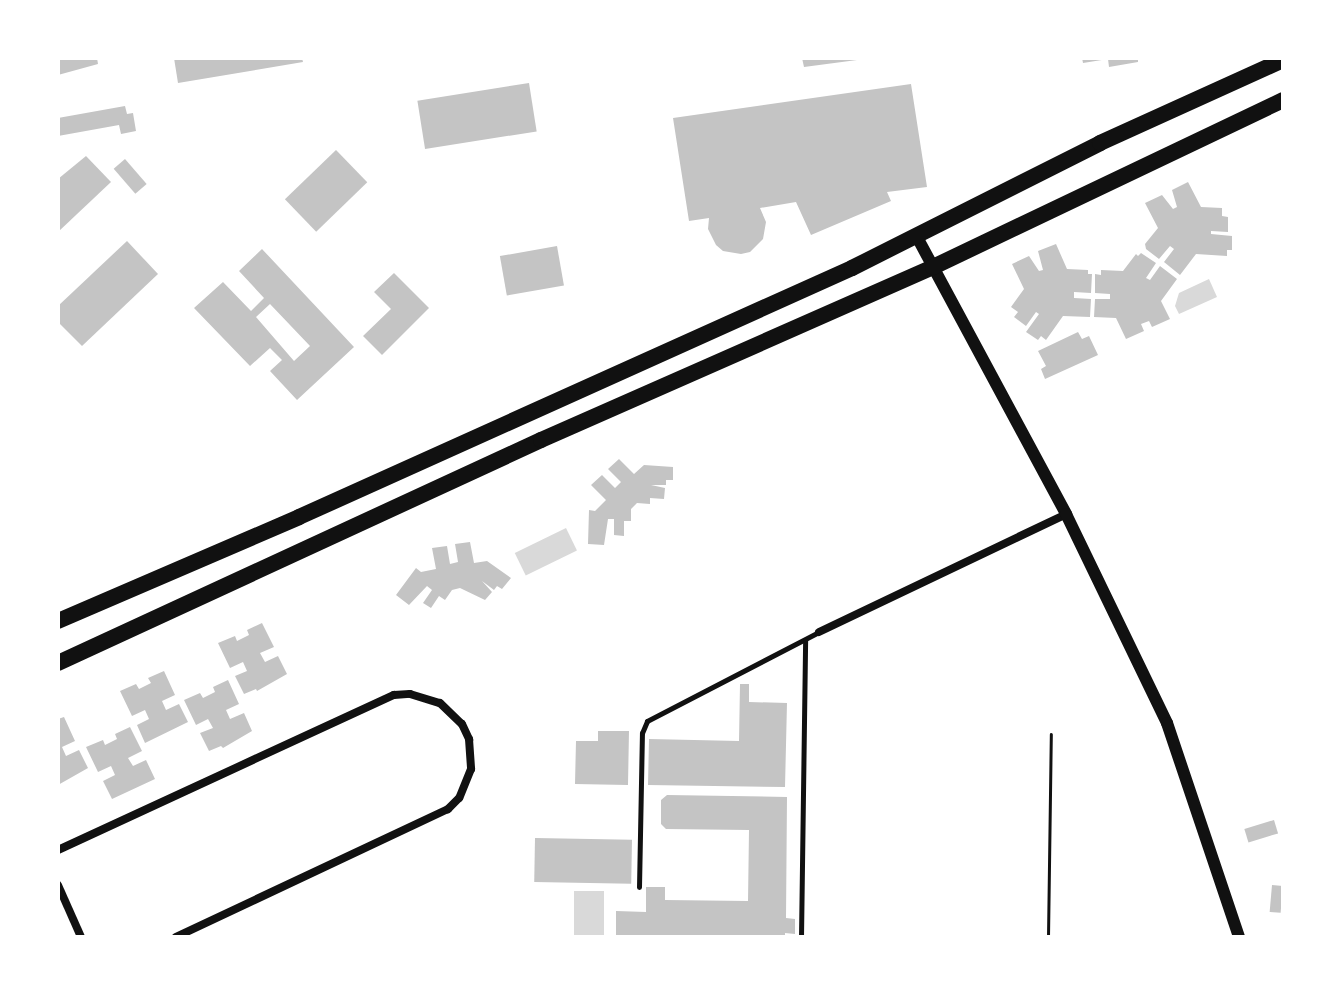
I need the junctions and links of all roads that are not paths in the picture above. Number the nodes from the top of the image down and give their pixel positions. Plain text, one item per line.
1 (1283, 60) edge
2 (1283, 100) edge
3 (917, 237) junction
4 (933, 267) junction
5 (1066, 514) junction
6 (58, 621) edge
7 (819, 632) joint
8 (805, 640) junction
9 (58, 663) edge
10 (58, 850) edge
11 (58, 885) edge
12 (639, 887) dead end
13 (81, 937) edge
14 (176, 937) edge
15 (801, 937) edge
16 (1239, 937) edge

1 - 3 main road
2 - 4 main road
3 - 4 street
3 - 6 main road
4 - 5 street
4 - 9 main road
5 - 7 street
5 - 16 street
7 - 8 lane
8 - 12 lane
8 - 15 lane
10 - 14 street
11 - 13 street

